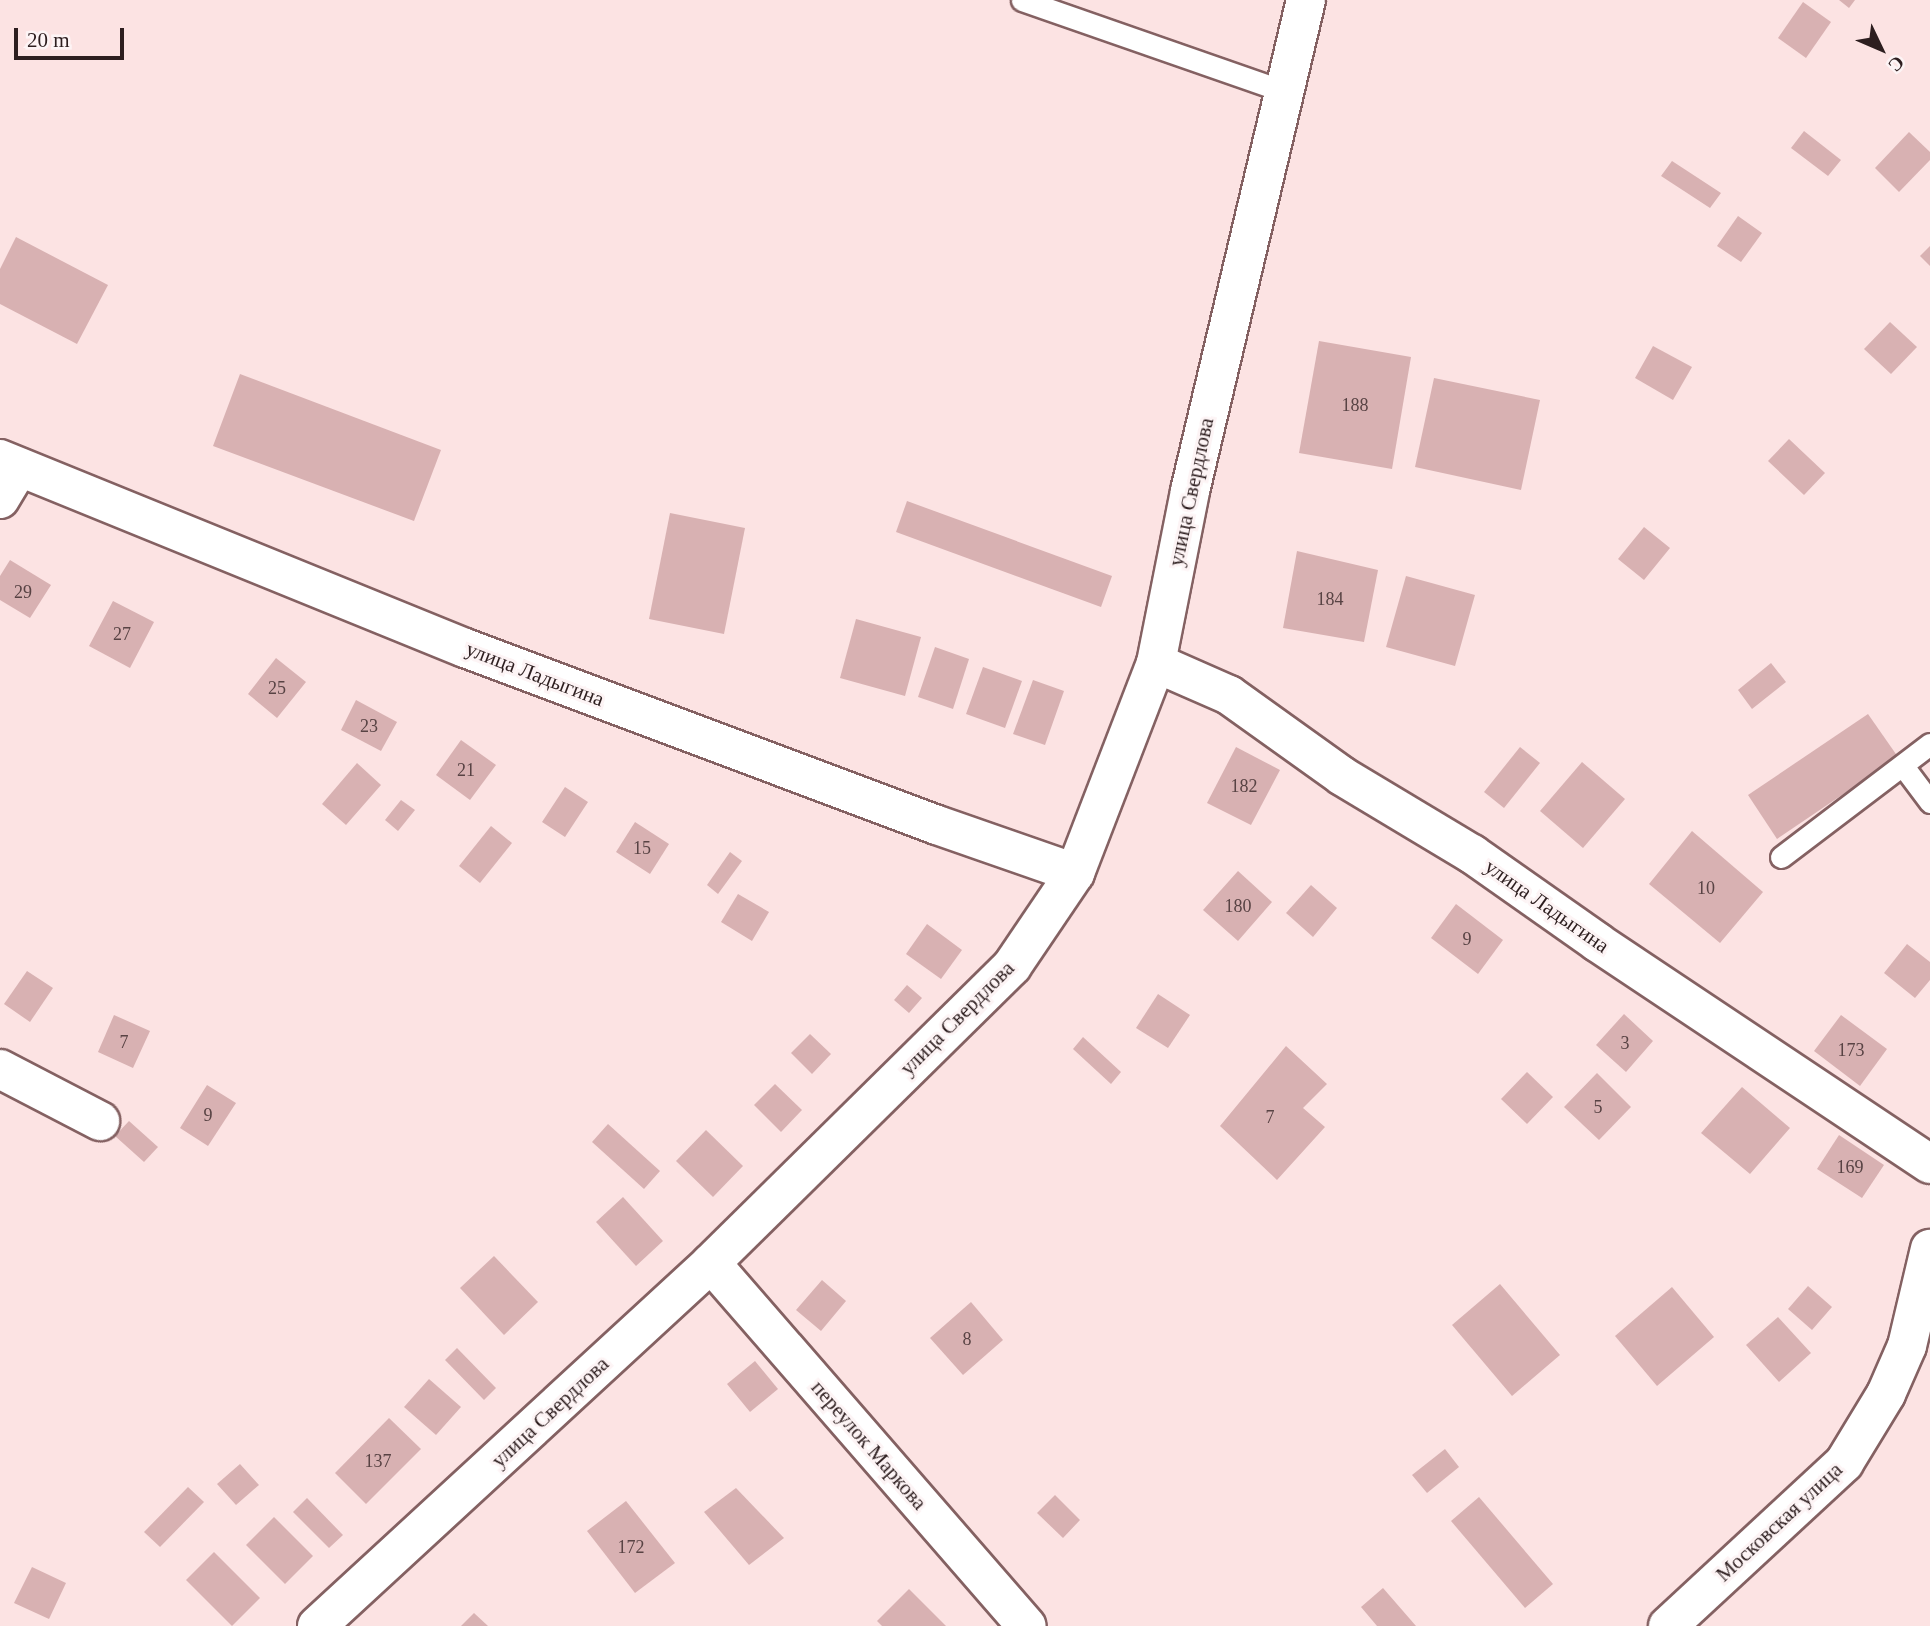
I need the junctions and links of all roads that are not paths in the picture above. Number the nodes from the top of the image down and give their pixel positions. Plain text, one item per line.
1 (1022, 0) edge
2 (1306, 0) edge
3 (1284, 91) junction
4 (9, 463) edge
5 (0, 499) edge
6 (1156, 663) junction
7 (1930, 744) edge
8 (1903, 766) junction
9 (1930, 802) edge
10 (1781, 857) dead end
11 (1075, 873) junction
12 (0, 1069) edge
13 (100, 1121) dead end
14 (1930, 1164) edge
15 (1930, 1249) edge
16 (711, 1264) junction
17 (1918, 1355) edge
18 (317, 1626) edge
19 (1027, 1626) edge
20 (1668, 1626) edge

1 - 3 lane
2 - 3 street, улица Свердлова
3 - 6 street, улица Свердлова
4 - 5 street
4 - 11 street, улица Ладыгина
6 - 11 street, улица Свердлова
6 - 14 street, улица Ладыгина
7 - 8 lane
8 - 9 lane
8 - 10 lane
11 - 16 street, улица Свердлова
12 - 13 street
15 - 17 street, Московская улица
16 - 18 street, улица Свердлова
16 - 19 street, переулок Маркова
17 - 20 street, Московская улица

